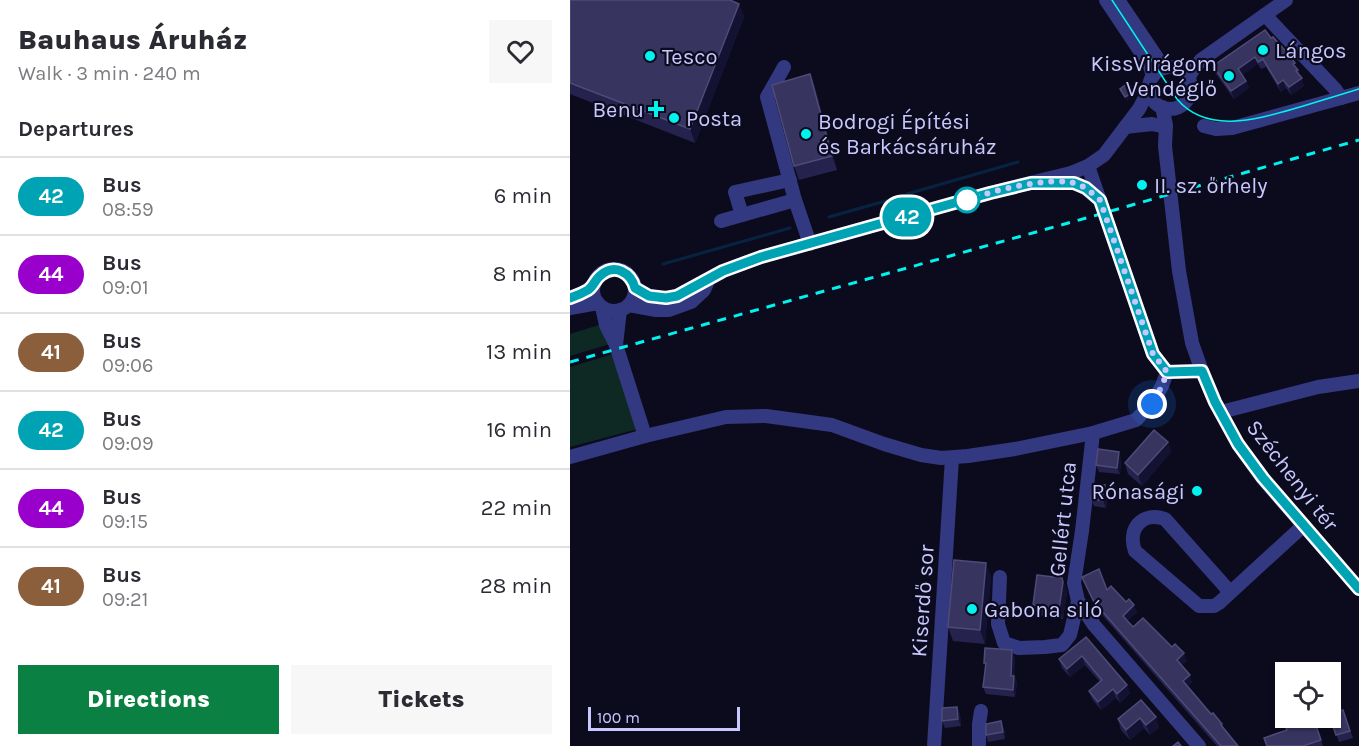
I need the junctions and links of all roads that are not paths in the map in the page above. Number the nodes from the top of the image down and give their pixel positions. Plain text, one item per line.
1 (1106, 0) edge
2 (1118, 0) edge
3 (1286, 0) edge
4 (1265, 15) junction
5 (1201, 60) junction
6 (784, 67) dead end
7 (1165, 71) junction
8 (1189, 77) junction
9 (1149, 90) junction
10 (1359, 93) edge
11 (1341, 98) junction
12 (1161, 107) junction
13 (1176, 109) junction
14 (1166, 126) junction
15 (1204, 126) dead end
16 (1125, 127) junction
17 (1088, 166) junction
18 (790, 180) junction
19 (1031, 183) junction
20 (795, 200) junction
21 (1100, 200) junction
22 (742, 214) junction
23 (721, 220) dead end
24 (810, 244) junction
25 (708, 279) junction
26 (594, 285) junction
27 (635, 288) junction
28 (570, 298) edge
29 (600, 305) junction
30 (570, 308) edge
31 (625, 308) junction
32 (616, 345) junction
33 (1202, 371) junction
34 (1167, 372) junction
35 (1359, 381) edge
36 (1221, 412) junction
37 (1093, 433) junction
38 (645, 436) junction
39 (570, 457) edge
40 (952, 458) junction
41 (1304, 525) junction
42 (1000, 577) dead end
43 (1359, 589) edge
44 (1230, 592) junction
45 (1078, 601) junction
46 (981, 711) dead end
47 (934, 746) edge
48 (979, 746) edge
49 (1199, 746) edge

1 - 7 street
2 - 7 street
3 - 4 street
4 - 5 street
4 - 11 street
5 - 7 street
5 - 8 street
6 - 18 street
7 - 8 street
7 - 9 street
8 - 13 street
9 - 12 street
9 - 16 street
10 - 11 street
11 - 15 street
12 - 13 street
12 - 14 street, Széchenyi tér
13 - 14 street
14 - 16 street
14 - 33 street, Széchenyi tér
16 - 17 street
17 - 19 street
17 - 21 street
18 - 20 street
18 - 22 street
19 - 21 street
19 - 24 street
20 - 22 street
20 - 24 street
21 - 34 street
22 - 23 street
24 - 25 street
25 - 27 street
25 - 31 street
26 - 27 street
26 - 28 street
26 - 29 street
27 - 31 street
29 - 30 street
29 - 31 street
29 - 32 street
31 - 32 street
32 - 38 street
33 - 34 street
33 - 36 street, Széchenyi tér
34 - 37 street
35 - 36 street
36 - 41 street, Széchenyi tér
37 - 40 street
37 - 45 street, Gellért utca
38 - 39 street
38 - 40 street
40 - 47 street, Kiserdő sor
41 - 43 street, Széchenyi tér
41 - 44 street
42 - 45 street
44 - 44 street
45 - 49 street, Gellért utca
46 - 48 street

